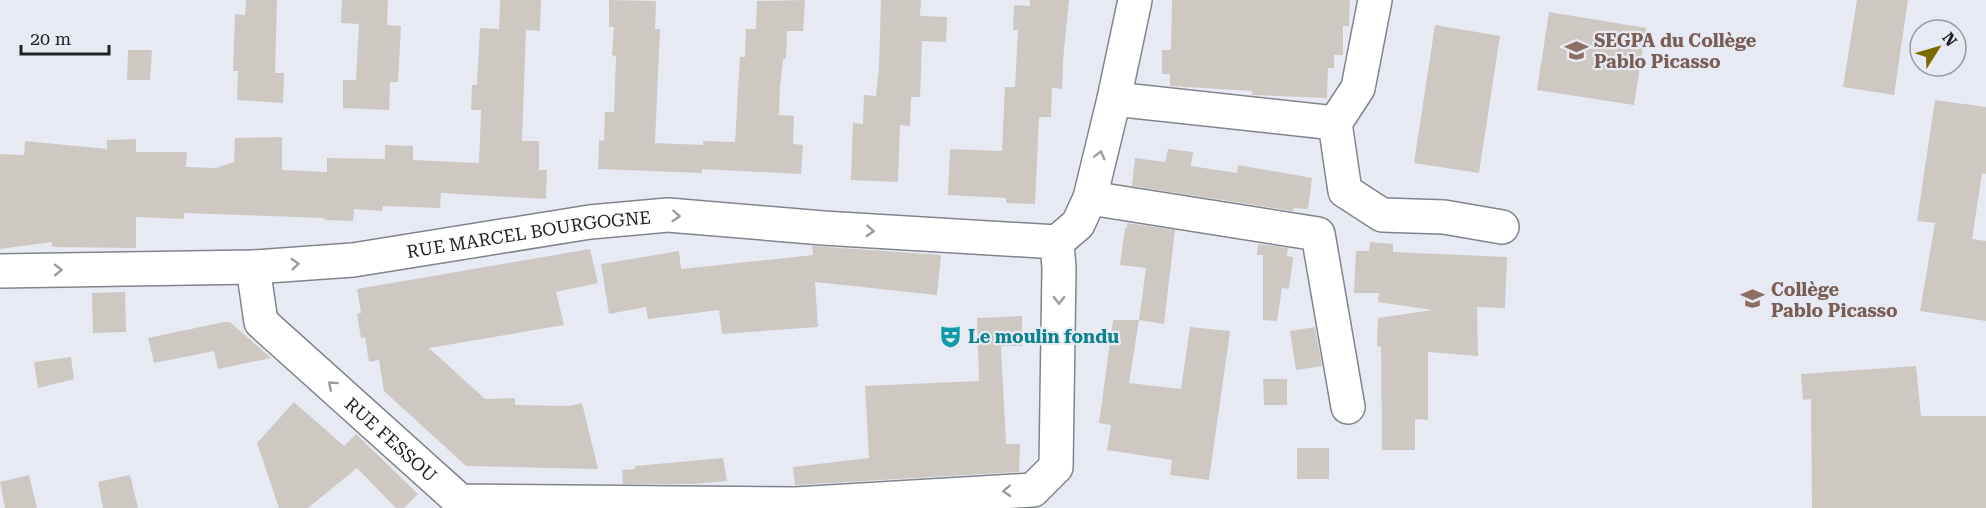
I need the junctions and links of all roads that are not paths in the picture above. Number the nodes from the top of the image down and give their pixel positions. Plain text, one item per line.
1 (1135, 0) edge
2 (1375, 0) edge
3 (1114, 99) junction
4 (1335, 123) junction
5 (1090, 198) junction
6 (1502, 227) dead end
7 (1057, 242) junction
8 (253, 267) junction
9 (0, 271) edge
10 (1348, 407) dead end

1 - 3 street
2 - 4 street
3 - 4 street
5 -> 3 street
4 - 6 street
5 - 7 street
5 - 10 street
8 -> 7 street, RUE MARCEL BOURGOGNE
7 -> 8 street, RUE FESSOU
9 -> 8 street, RUE MARCEL BOURGOGNE

